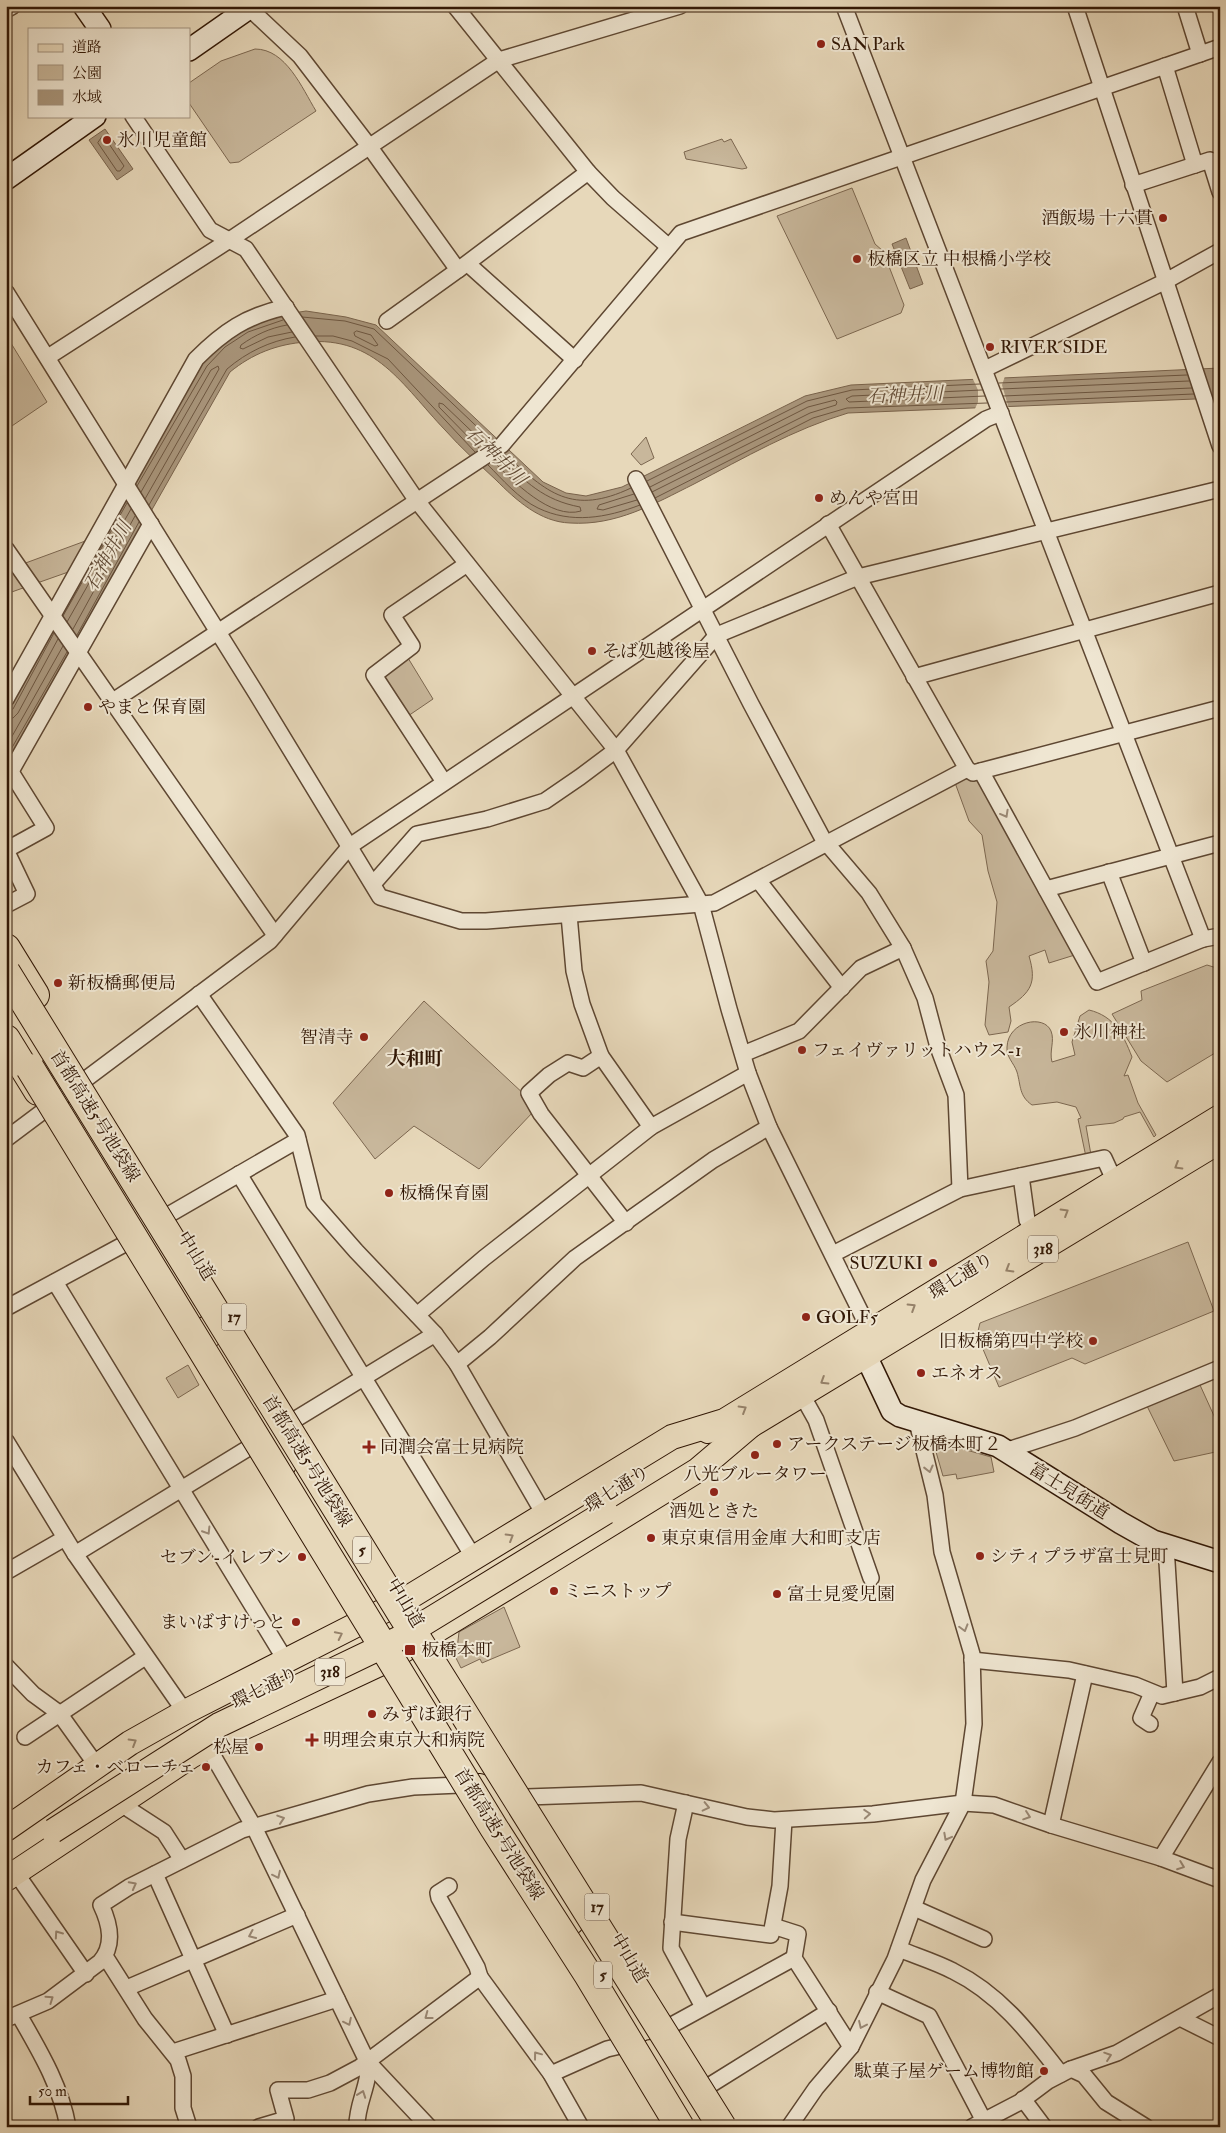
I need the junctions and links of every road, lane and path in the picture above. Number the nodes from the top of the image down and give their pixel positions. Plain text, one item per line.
1 (13, 6) edge
2 (84, 6) edge
3 (456, 6) edge
4 (680, 6) edge
5 (844, 6) edge
6 (1075, 6) edge
7 (1185, 6) edge
8 (251, 7) edge
9 (6, 10) edge
10 (650, 10) edge
11 (99, 28) edge
12 (1220, 47) edge
13 (190, 49) edge
14 (1200, 54) junction
15 (499, 60) junction
16 (1166, 66) junction
17 (1101, 87) junction
18 (92, 118) edge
19 (134, 118) edge
20 (369, 146) junction
21 (902, 156) junction
22 (1195, 165) junction
23 (588, 172) junction
24 (6, 179) edge
25 (1133, 184) junction
26 (1220, 192) edge
27 (228, 241) junction
28 (669, 247) junction
29 (1220, 251) edge
30 (463, 267) junction
31 (1166, 281) junction
32 (6, 292) edge
33 (287, 309) junction
34 (387, 321) dead end
35 (48, 357) junction
36 (575, 360) junction
37 (986, 372) junction
38 (1001, 412) junction
39 (1220, 446) edge
40 (636, 479) dead end
41 (127, 485) junction
42 (1220, 489) edge
43 (417, 501) junction
44 (150, 522) junction
45 (828, 524) junction
46 (1047, 532) junction
47 (6, 549) edge
48 (468, 564) junction
49 (858, 577) junction
50 (1218, 598) edge
51 (703, 608) junction
52 (54, 617) junction
53 (1085, 631) junction
54 (218, 632) junction
55 (717, 635) junction
56 (77, 651) junction
57 (914, 677) junction
58 (572, 696) junction
59 (6, 699) edge
60 (112, 702) junction
61 (1220, 708) edge
62 (1125, 733) junction
63 (616, 750) junction
64 (974, 770) junction
65 (9, 776) edge
66 (444, 782) junction
67 (827, 843) junction
68 (1220, 843) edge
69 (350, 846) junction
70 (1171, 856) junction
71 (1109, 872) junction
72 (758, 880) junction
73 (373, 884) junction
74 (1046, 889) junction
75 (702, 904) junction
76 (6, 905) edge
77 (569, 914) junction
78 (276, 935) junction
79 (1220, 936) edge
80 (1203, 939) junction
81 (6, 948) edge
82 (903, 948) junction
83 (1144, 963) junction
84 (6, 972) edge
85 (6, 988) edge
86 (842, 988) junction
87 (199, 994) junction
88 (6, 1000) edge
89 (6, 1028) edge
90 (6, 1039) edge
91 (743, 1054) junction
92 (601, 1056) junction
93 (748, 1072) junction
94 (86, 1078) junction
95 (49, 1108) junction
96 (1220, 1117) edge
97 (651, 1127) junction
98 (769, 1127) junction
99 (6, 1139) edge
100 (298, 1140) junction
101 (1220, 1141) edge
102 (239, 1174) junction
103 (588, 1176) junction
104 (1021, 1176) junction
105 (1115, 1182) junction
106 (960, 1189) junction
107 (170, 1214) junction
108 (626, 1223) junction
109 (1034, 1231) junction
110 (132, 1240) junction
111 (833, 1254) junction
112 (55, 1282) junction
113 (6, 1308) edge
114 (417, 1315) junction
115 (871, 1333) junction
116 (435, 1334) junction
117 (866, 1356) junction
118 (457, 1364) junction
119 (1220, 1368) edge
120 (364, 1378) junction
121 (802, 1395) junction
122 (295, 1417) junction
123 (721, 1422) junction
124 (917, 1422) junction
125 (751, 1425) junction
126 (262, 1431) junction
127 (6, 1441) edge
128 (1005, 1451) junction
129 (181, 1489) junction
130 (602, 1506) junction
131 (545, 1516) junction
132 (66, 1538) junction
133 (1166, 1546) junction
134 (75, 1554) junction
135 (474, 1558) junction
136 (1220, 1562) edge
137 (6, 1572) edge
138 (871, 1578) dead end
139 (404, 1601) junction
140 (362, 1623) junction
141 (426, 1637) junction
142 (145, 1657) junction
143 (286, 1660) junction
144 (972, 1660) junction
145 (386, 1661) junction
146 (6, 1666) edge
147 (1085, 1674) junction
148 (1220, 1677) edge
149 (459, 1689) junction
150 (1152, 1693) junction
151 (1176, 1693) junction
152 (185, 1712) junction
153 (59, 1713) junction
154 (419, 1718) junction
155 (1150, 1724) dead end
156 (25, 1736) dead end
157 (208, 1747) junction
158 (1220, 1762) edge
159 (97, 1766) junction
160 (460, 1785) junction
161 (528, 1797) junction
162 (123, 1801) junction
163 (686, 1803) junction
164 (963, 1803) junction
165 (784, 1820) junction
166 (50, 1825) junction
167 (1051, 1825) junction
168 (254, 1827) junction
169 (6, 1829) edge
170 (6, 1845) edge
171 (1161, 1858) junction
172 (182, 1860) junction
173 (9, 1872) edge
174 (155, 1874) junction
175 (1220, 1880) edge
176 (449, 1886) dead end
177 (914, 1908) junction
178 (297, 1915) junction
179 (672, 1922) junction
180 (773, 1926) junction
181 (984, 1938) dead end
182 (899, 1949) junction
183 (105, 1956) junction
184 (794, 1958) junction
185 (194, 1960) junction
186 (86, 1974) junction
187 (480, 1977) junction
188 (127, 1988) junction
189 (877, 1992) junction
190 (1220, 1995) edge
191 (337, 1998) junction
192 (703, 2007) junction
193 (829, 2011) junction
194 (13, 2017) edge
195 (1180, 2018) junction
196 (670, 2026) junction
197 (227, 2035) junction
198 (1220, 2038) edge
199 (620, 2046) junction
200 (851, 2047) junction
201 (173, 2052) junction
202 (367, 2061) junction
203 (1066, 2072) junction
204 (551, 2074) junction
205 (710, 2091) junction
206 (1024, 2099) junction
207 (978, 2124) edge
208 (68, 2127) edge
209 (189, 2127) edge
210 (259, 2127) edge
211 (357, 2127) edge
212 (430, 2127) edge
213 (580, 2127) edge
214 (669, 2127) edge
215 (680, 2127) edge
216 (696, 2127) edge
217 (706, 2127) edge
218 (722, 2127) edge
219 (727, 2127) edge
220 (732, 2127) edge
221 (789, 2127) edge
222 (1044, 2127) edge
223 (1146, 2127) edge

1 - 9 street
2 - 11 street
3 - 15 street
4 - 10 street
5 - 21 street
6 - 17 street
7 - 14 street
8 - 13 street
8 - 20 street
10 - 15 street
12 - 14 street
14 - 16 street
15 - 20 street
15 - 23 street
16 - 17 street
16 - 22 street
17 - 21 street
17 - 25 street
18 - 24 street
19 - 27 street
20 - 27 street
20 - 30 street
21 - 28 street
21 - 37 street
22 - 25 street
22 - 26 street
23 - 28 street
23 - 30 street
25 - 31 street
27 - 33 street
27 - 35 street
28 - 36 street
29 - 31 street
30 - 34 street
30 - 36 street
31 - 37 street
31 - 39 street
32 - 35 street
33 - 41 street
33 - 43 street
35 - 41 street
36 - 43 street
37 - 38 street
38 - 45 street
38 - 46 street
40 - 51 street
41 - 44 street
41 - 52 street
42 - 46 street
43 - 48 street
43 - 54 street
44 - 54 street
44 - 56 street
45 - 49 street
45 - 51 street
46 - 49 street
46 - 53 street
47 - 52 street
48 - 58 street
48 - 66 street
49 - 55 street
49 - 57 street
50 - 53 street
51 - 55 street
51 - 58 street
52 - 56 street
52 - 59 street
53 - 57 street
53 - 62 street
54 - 60 street
54 - 69 street
55 - 63 street
55 - 67 street
56 - 60 street
56 - 65 street
57 - 64 street
58 - 63 street
58 - 66 street
60 - 78 street
61 - 62 street
62 - 64 street
62 - 70 street
63 - 73 street
63 - 75 street
64 - 67 street
64 -> 74 street
65 - 76 street
66 - 69 street
67 - 72 street
67 - 82 street
68 - 70 street
69 - 73 street
69 - 78 street
70 - 71 street
70 - 80 street
71 - 74 street
71 - 83 street
72 - 75 street
72 - 86 street
73 - 77 street
74 - 83 street
75 - 77 street
75 - 91 street
77 - 92 street
78 - 87 street
79 - 80 street
80 - 83 street
81 - 94 highway, 中山道 / 17
82 - 86 street
82 - 106 street
84 - 218 highway, 首都高速5号池袋線 / 5, bridge
85 - 94 highway
86 - 91 street
87 - 94 street
87 - 100 street
88 - 126 highway
89 - 215 highway, 首都高速5号池袋線 / 5, bridge
90 - 95 highway
91 - 93 street
92 - 97 street
92 - 103 street
93 - 97 street
93 - 98 street
94 - 95 street
94 - 107 highway, 中山道 / 17
95 - 99 street
95 - 110 highway
96 - 105 main road, 環七通り / 318
97 - 103 street
98 - 108 street
98 - 111 street
100 - 102 street
100 - 114 street
101 -> 117 main road, 環七通り / 318
102 - 107 street
102 - 120 street
103 - 108 street
103 - 114 street
104 - 105 street
104 - 106 street
104 - 109 street
109 -> 105 main road, 環七通り / 318
106 - 111 street
107 - 122 highway, 中山道 / 17
108 - 118 street
115 -> 109 main road, 環七通り / 318
110 - 112 street
110 - 126 highway
111 - 115 street
112 - 113 street
112 - 129 street
114 - 116 street
115 - 117 street
123 -> 115 main road, 環七通り / 318
116 - 118 street
116 - 120 street
117 -> 121 main road, 環七通り / 318
117 - 124 street, 富士見街道
118 - 131 street
119 - 128 street
120 - 122 street
120 - 135 street
121 - 125 main road, 環七通り / 318
121 - 138 street
122 - 126 street
122 - 139 highway, 中山道 / 17
123 - 130 main road, 環七通り / 318
123 - 131 main road
124 - 128 street, 富士見街道
124 -> 144 street
125 - 130 main road, 環七通り / 318
125 - 141 main road
126 - 129 street
126 - 140 highway
127 - 132 street
128 - 133 street, 富士見街道
129 - 134 street
129 -> 143 street
130 - 166 main road, 環七通り / 318, bridge
135 -> 131 main road
132 - 134 street
132 - 137 street
133 - 136 street, 富士見街道
133 - 151 street
134 - 142 street
135 - 139 main road
139 - 140 main road
139 - 141 highway, 中山道 / 17
143 -> 140 main road
140 - 145 highway
141 - 145 main road
141 - 149 highway, 中山道 / 17
142 - 152 street
142 - 153 street
143 - 152 main road
144 - 147 street
144 - 164 street
145 - 154 highway
145 - 157 main road
146 - 153 street
147 - 150 street
147 - 167 street
148 - 151 street
149 - 161 highway, 中山道 / 17
149 - 219 highway, 17
150 - 151 street
150 - 155 street
159 -> 152 main road
153 - 156 street
153 - 159 street
154 - 160 highway
154 - 216 highway, 5
157 - 162 main road
157 - 168 street
158 - 171 street
159 - 169 main road
168 -> 160 street
160 - 199 highway
161 - 163 street
161 - 196 highway, 中山道 / 17
162 - 172 street
162 - 173 main road
163 -> 165 street
163 - 179 street
165 -> 164 street
164 -> 167 street
164 -> 177 street
165 - 180 street
166 - 170 main road, 環七通り / 318
166 - 173 main road, 環七通り / 318
167 - 171 street
168 - 172 street
168 -> 178 street
171 -> 175 street
172 - 174 street
186 -> 173 street
183 -> 174 street
174 - 185 street
176 - 187 street
177 - 181 street
177 - 182 street
178 -> 185 street
178 - 191 street
179 - 180 street
179 - 192 street
180 - 184 street
182 - 189 street
182 - 203 street
183 - 186 street
183 - 188 street
184 - 192 street
184 - 193 street
185 - 188 street
185 - 197 street
194 -> 186 street
187 -> 202 street
204 -> 187 street
188 - 201 street
189 -> 200 street
189 - 207 street
190 - 195 street
191 - 197 street
191 -> 202 street
192 - 196 street
193 - 200 street
193 - 205 street
194 - 208 street
195 - 198 street
203 -> 195 street
196 - 205 highway, 中山道 / 17
197 - 201 street
199 - 204 street
199 - 214 highway
200 - 221 street
201 - 209 street
202 - 210 street
211 -> 202 street
202 - 212 street
203 - 206 street
203 - 223 street
204 - 213 street
205 - 217 highway
205 - 220 highway, 中山道 / 17
206 - 207 street
206 - 222 street

